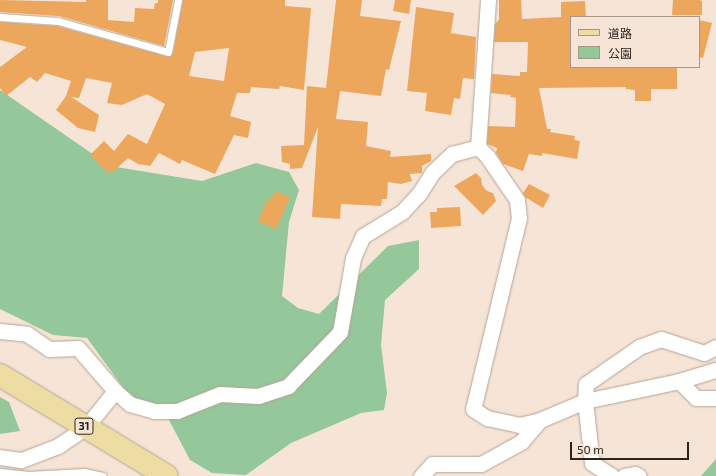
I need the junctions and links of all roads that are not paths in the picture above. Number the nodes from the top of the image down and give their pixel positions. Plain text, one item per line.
1 (178, 0) edge
2 (488, 0) edge
3 (0, 17) edge
4 (478, 147) junction
5 (0, 331) edge
6 (716, 347) edge
7 (716, 370) edge
8 (0, 375) edge
9 (679, 381) junction
10 (115, 391) junction
11 (716, 398) edge
12 (586, 401) junction
13 (540, 420) junction
14 (86, 427) junction
15 (0, 457) edge
16 (0, 472) edge
17 (103, 476) edge
18 (167, 476) edge
19 (421, 476) edge
20 (612, 476) edge
21 (624, 476) edge
22 (639, 476) edge

1 - 3 lane
2 - 4 street
4 - 10 street
4 - 13 street
5 - 10 street
6 - 12 street
7 - 9 street
8 - 14 main road, 31
9 - 11 street
9 - 12 street
10 - 14 street
12 - 13 street
12 - 20 street
13 - 19 street
14 - 15 street
14 - 18 main road, 31
16 - 17 lane
21 - 22 street

